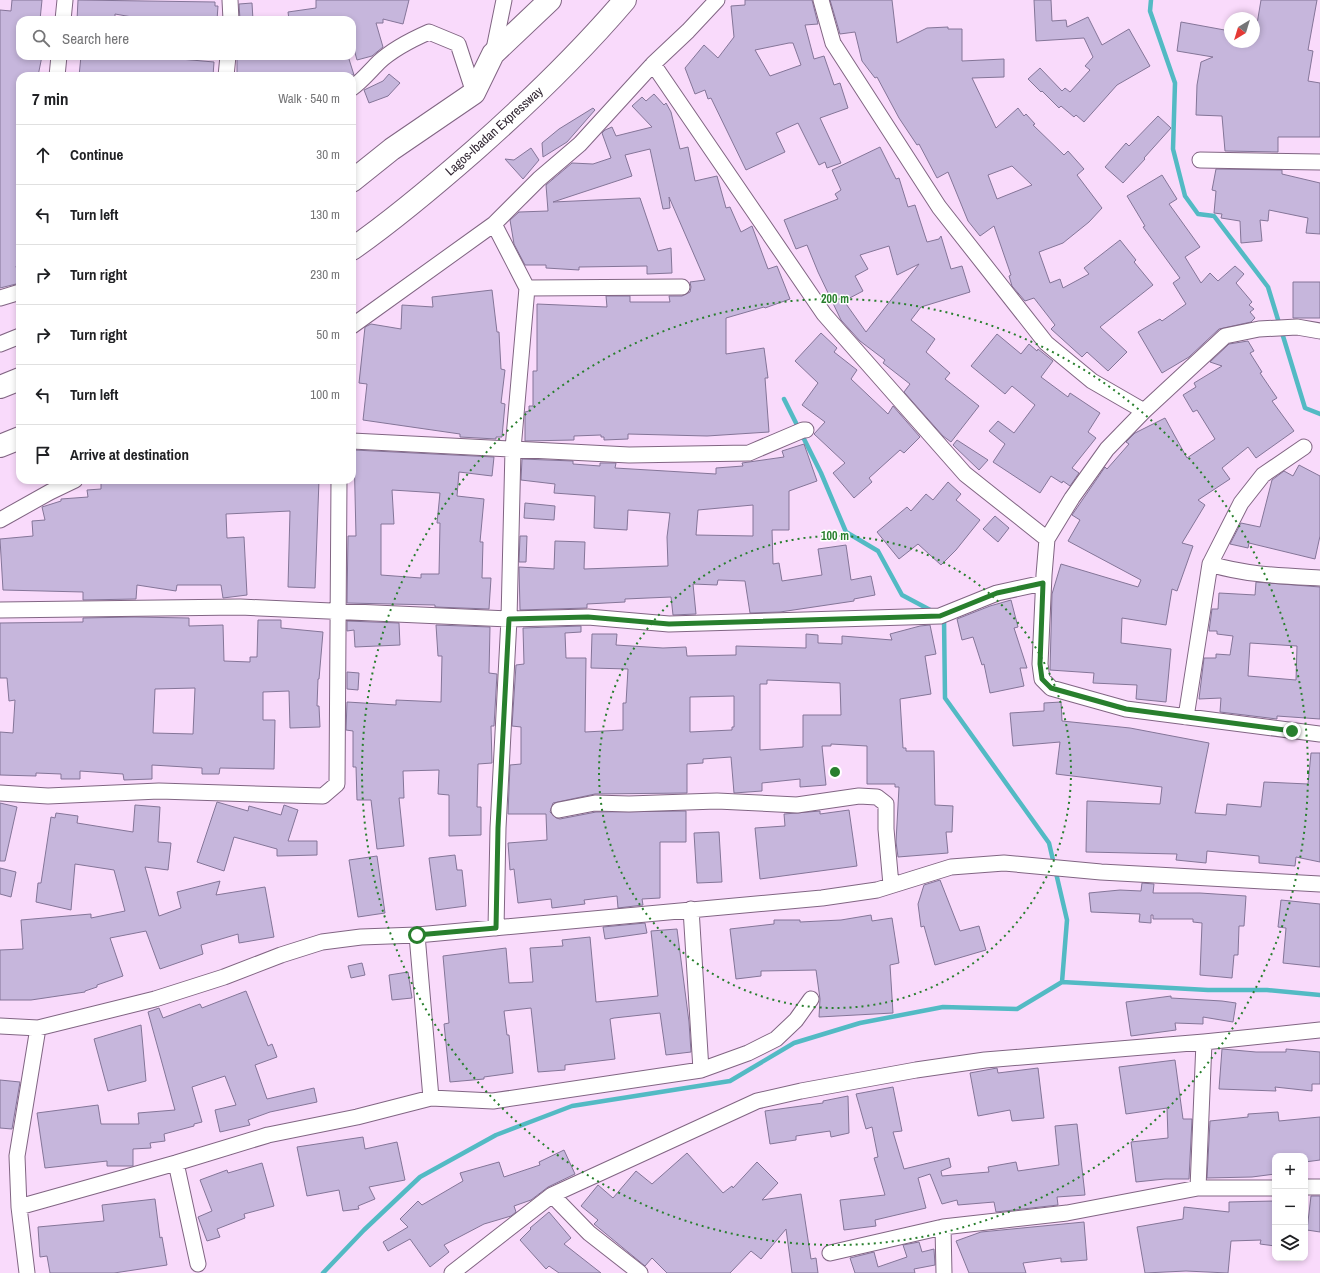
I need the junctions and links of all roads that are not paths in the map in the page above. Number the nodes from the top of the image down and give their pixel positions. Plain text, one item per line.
1 (65, 0) edge
2 (230, 0) edge
3 (504, 0) edge
4 (550, 0) edge
5 (625, 0) edge
6 (717, 0) edge
7 (821, 0) edge
8 (63, 16) edge
9 (231, 16) edge
10 (493, 54) junction
11 (59, 60) edge
12 (228, 60) edge
13 (653, 64) junction
14 (57, 72) edge
15 (226, 72) edge
16 (356, 85) edge
17 (474, 93) junction
18 (1200, 160) dead end
19 (1320, 162) edge
20 (356, 178) edge
21 (494, 224) junction
22 (356, 246) edge
23 (682, 287) dead end
24 (527, 288) junction
25 (16, 293) edge
26 (0, 298) edge
27 (356, 323) edge
28 (1320, 331) edge
29 (16, 338) edge
30 (0, 344) edge
31 (16, 381) edge
32 (0, 387) edge
33 (1144, 411) junction
34 (806, 430) dead end
35 (16, 440) edge
36 (356, 441) edge
37 (0, 446) edge
38 (1304, 448) dead end
39 (513, 449) junction
40 (67, 484) edge
41 (339, 484) edge
42 (0, 520) edge
43 (1048, 539) junction
44 (1210, 564) junction
45 (1320, 578) edge
46 (1043, 583) junction
47 (0, 610) edge
48 (338, 612) junction
49 (509, 619) junction
50 (1186, 718) junction
51 (1320, 734) edge
52 (0, 794) edge
53 (559, 810) dead end
54 (1320, 884) edge
55 (891, 885) junction
56 (691, 909) junction
57 (496, 928) junction
58 (417, 935) junction
59 (811, 999) dead end
60 (0, 1026) edge
61 (38, 1028) junction
62 (1320, 1030) edge
63 (1204, 1042) junction
64 (701, 1070) junction
65 (431, 1098) junction
66 (176, 1163) junction
67 (1308, 1187) edge
68 (1320, 1187) edge
69 (1198, 1188) junction
70 (1272, 1188) edge
71 (552, 1195) junction
72 (19, 1207) junction
73 (943, 1227) junction
74 (830, 1253) dead end
75 (198, 1264) dead end
76 (27, 1273) edge
77 (452, 1273) edge
78 (640, 1273) edge
79 (944, 1273) edge

1 - 8 street
2 - 9 street
3 - 10 street
4 - 10 highway
5 - 22 highway, Lagos-Ibadan Expressway
6 - 13 street
7 - 33 street
10 - 17 highway
11 - 14 street
12 - 15 street
13 - 21 street
13 - 43 street
16 - 17 street
17 - 20 highway
18 - 19 street
21 - 24 street
21 - 27 street
23 - 24 street
24 - 39 street
25 - 26 street
28 - 33 street
29 - 30 street
31 - 32 highway
33 - 43 street
34 - 39 street
35 - 37 highway
36 - 39 street
38 - 44 street
39 - 49 street
40 - 42 street
41 - 48 street
43 - 46 street
44 - 45 street
44 - 50 street
46 - 49 street
46 - 50 street
47 - 48 street
48 - 49 street
48 - 52 street
49 - 57 street
50 - 51 street
53 - 55 street
54 - 55 street
55 - 56 street
56 - 57 street
56 - 64 street
57 - 58 street
58 - 61 street
58 - 65 street
59 - 64 street
60 - 61 street
61 - 72 street
62 - 63 street
63 - 69 street
63 - 71 street
64 - 65 street
65 - 66 street
66 - 72 street
66 - 75 street
67 - 68 street
69 - 70 street
69 - 73 street
71 - 77 street
71 - 78 street
72 - 76 street
73 - 74 street
73 - 79 street

